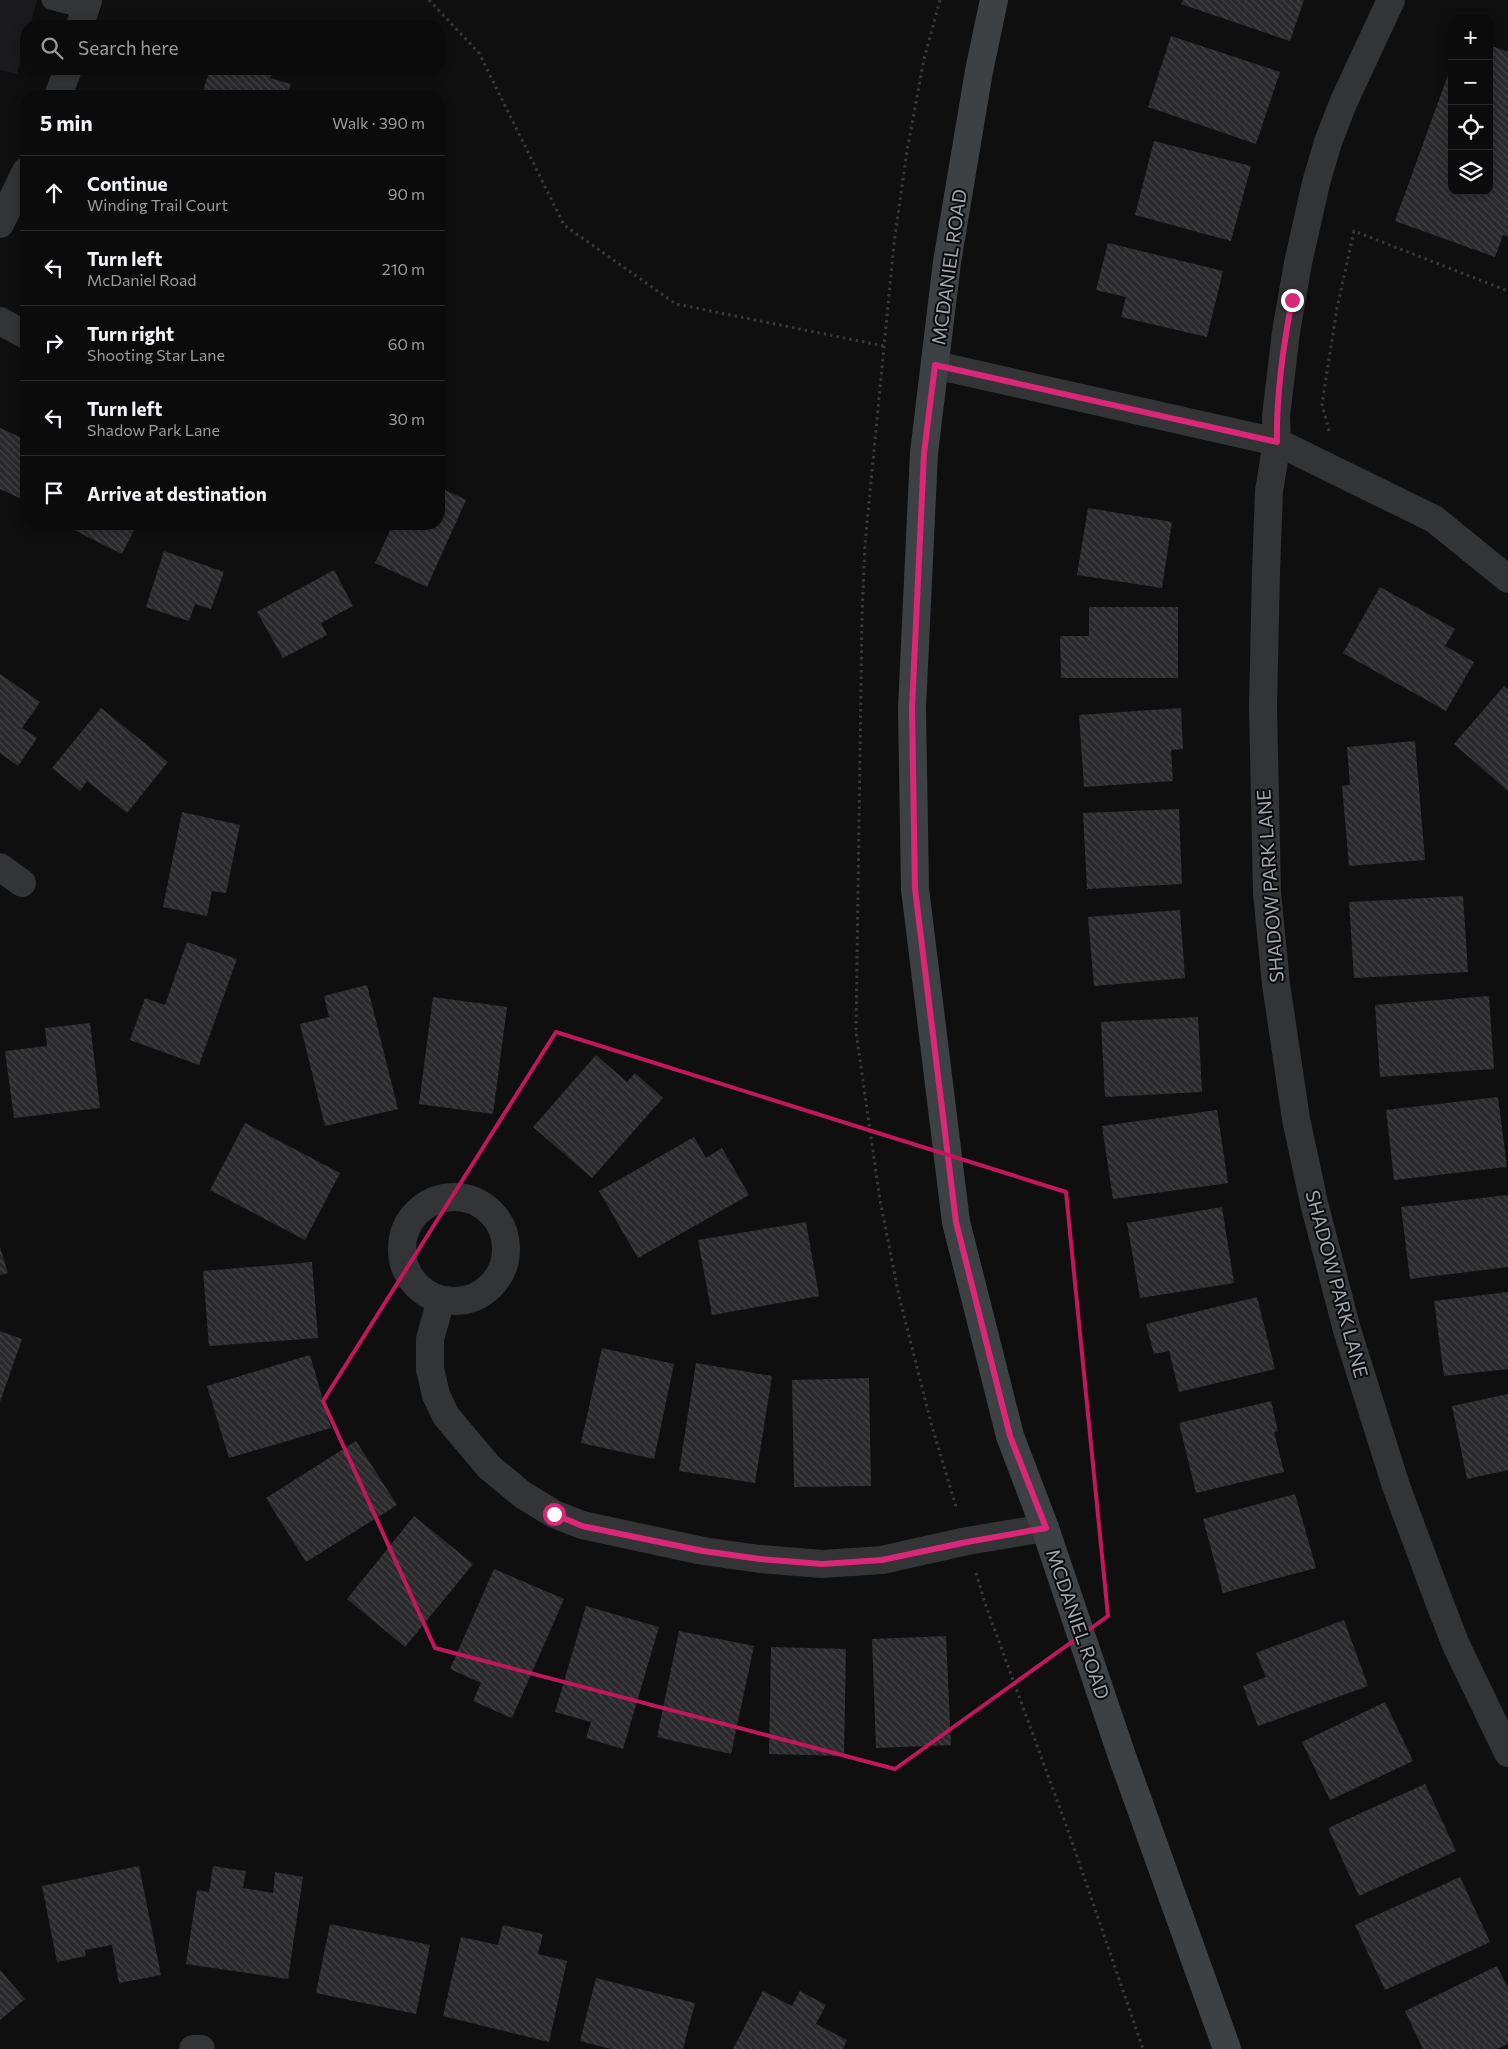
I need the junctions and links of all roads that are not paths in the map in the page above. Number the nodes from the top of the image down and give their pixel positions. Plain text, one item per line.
1 (51, 0) edge
2 (994, 0) edge
3 (1391, 0) edge
4 (84, 12) edge
5 (66, 75) edge
6 (60, 90) edge
7 (20, 183) edge
8 (0, 224) edge
9 (0, 321) edge
10 (20, 332) edge
11 (935, 365) junction
12 (1277, 442) junction
13 (1508, 579) edge
14 (0, 867) edge
15 (22, 884) dead end
16 (442, 1300) dead end
17 (1046, 1528) junction
18 (1508, 1753) edge
19 (193, 2049) edge
20 (201, 2049) edge
21 (1227, 2049) edge

1 - 4 lane
2 - 11 main road, MCDANIEL ROAD
3 - 12 street, SHADOW PARK LANE
5 - 6 street
7 - 8 street
9 - 10 street
11 - 12 street
11 - 17 main road, MCDANIEL ROAD
12 - 13 street
12 - 18 street, SHADOW PARK LANE
14 - 15 street
16 - 17 street
17 - 21 main road, MCDANIEL ROAD
19 - 20 street

